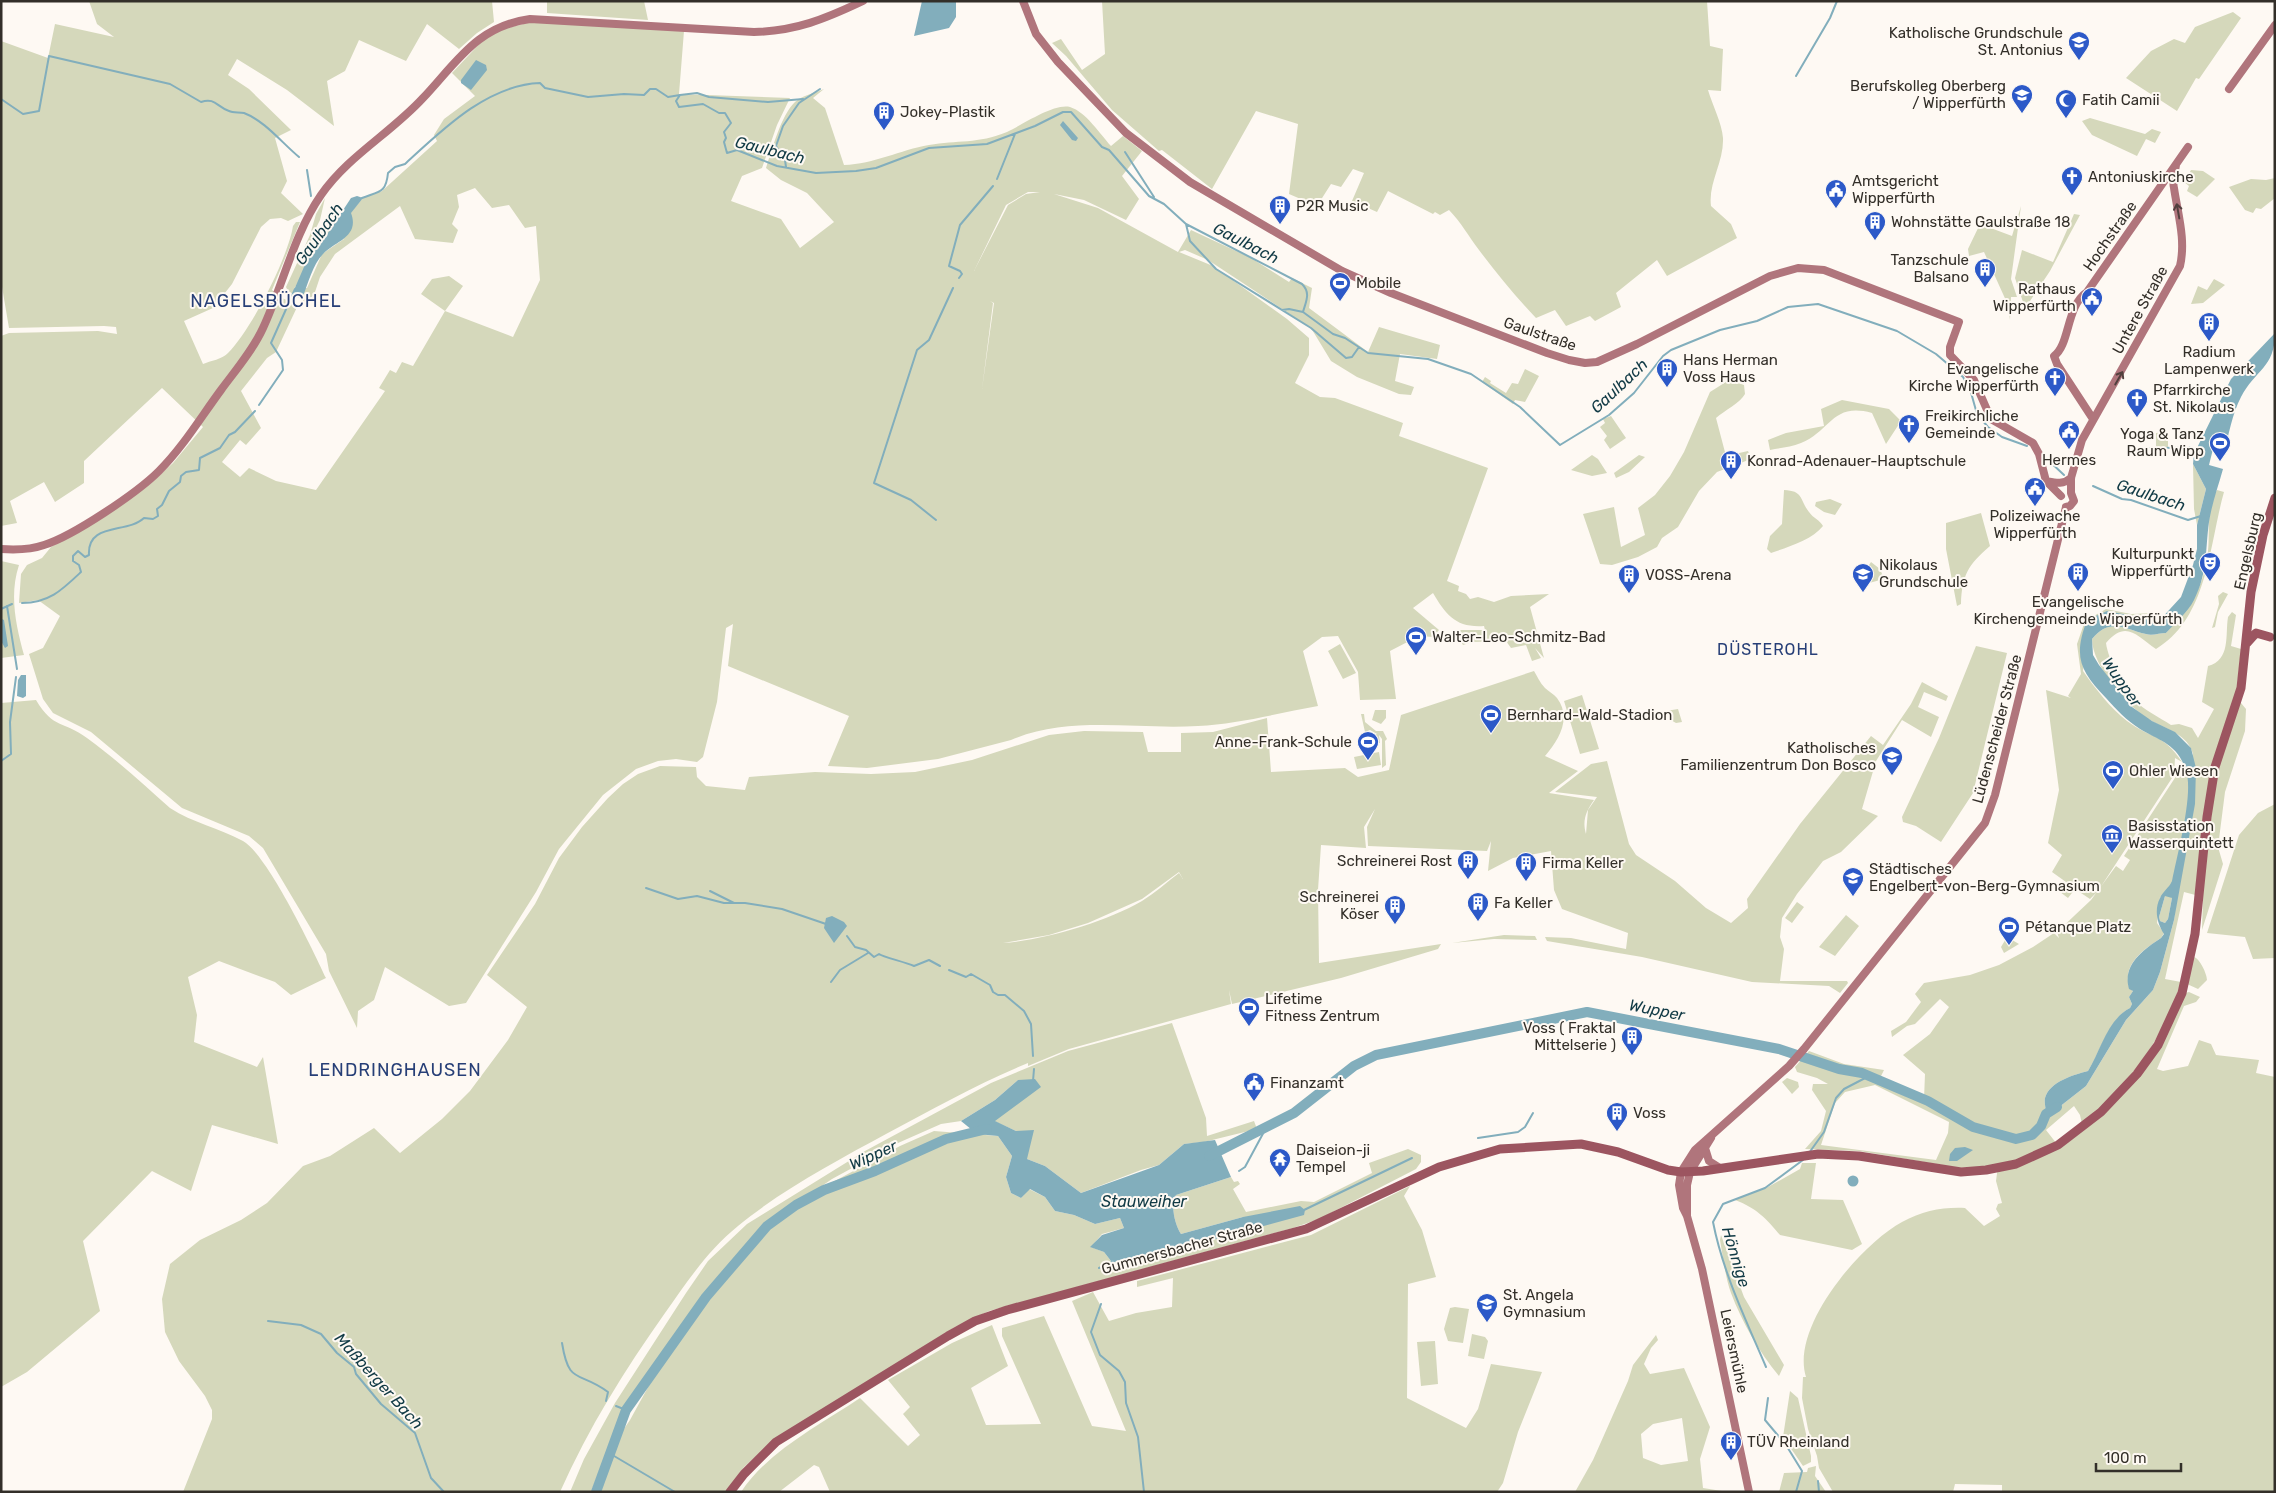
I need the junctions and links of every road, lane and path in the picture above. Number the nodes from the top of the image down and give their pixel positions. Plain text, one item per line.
1 (863, 1) edge
2 (1023, 1) edge
3 (2275, 25) edge
4 (2228, 89) dead end
5 (2188, 147) dead end
6 (2176, 165) junction
7 (2163, 184) junction
8 (2173, 187) junction
9 (2093, 415) junction
10 (2071, 478) junction
11 (2046, 481) junction
12 (2071, 493) junction
13 (2061, 496) junction
14 (2275, 498) edge
15 (2066, 507) junction
16 (1, 549) edge
17 (2270, 638) dead end
18 (2246, 646) junction
19 (1787, 1068) joint
20 (1712, 1136) junction
21 (1705, 1148) junction
22 (1720, 1168) junction
23 (1685, 1172) junction
24 (730, 1492) edge
25 (1749, 1492) edge

1 - 16 main road
2 - 11 main road, Gaulstraße
3 - 4 main road
5 - 6 main road, Hochstraße
6 - 7 main road, Hochstraße
6 - 8 main road, Untere Straße
7 - 8 main road
7 - 9 main road, Hochstraße
9 -> 8 main road, Untere Straße
9 - 10 main road
10 - 11 main road
10 - 12 main road
11 - 13 main road
12 - 13 main road
12 - 15 main road
13 - 15 main road
14 - 18 main road, Engelsburg
15 - 19 main road, Lüdenscheider Straße
17 - 18 main road
18 - 22 main road, Engelsburg
19 - 20 main road, Leiersmühle
20 - 21 main road, Leiersmühle
20 - 23 main road, Leiersmühle
21 - 22 main road
21 - 23 main road, Leiersmühle
22 - 23 main road, Engelsburg
23 - 24 main road, Gummersbacher Straße
23 - 25 main road, Leiersmühle

